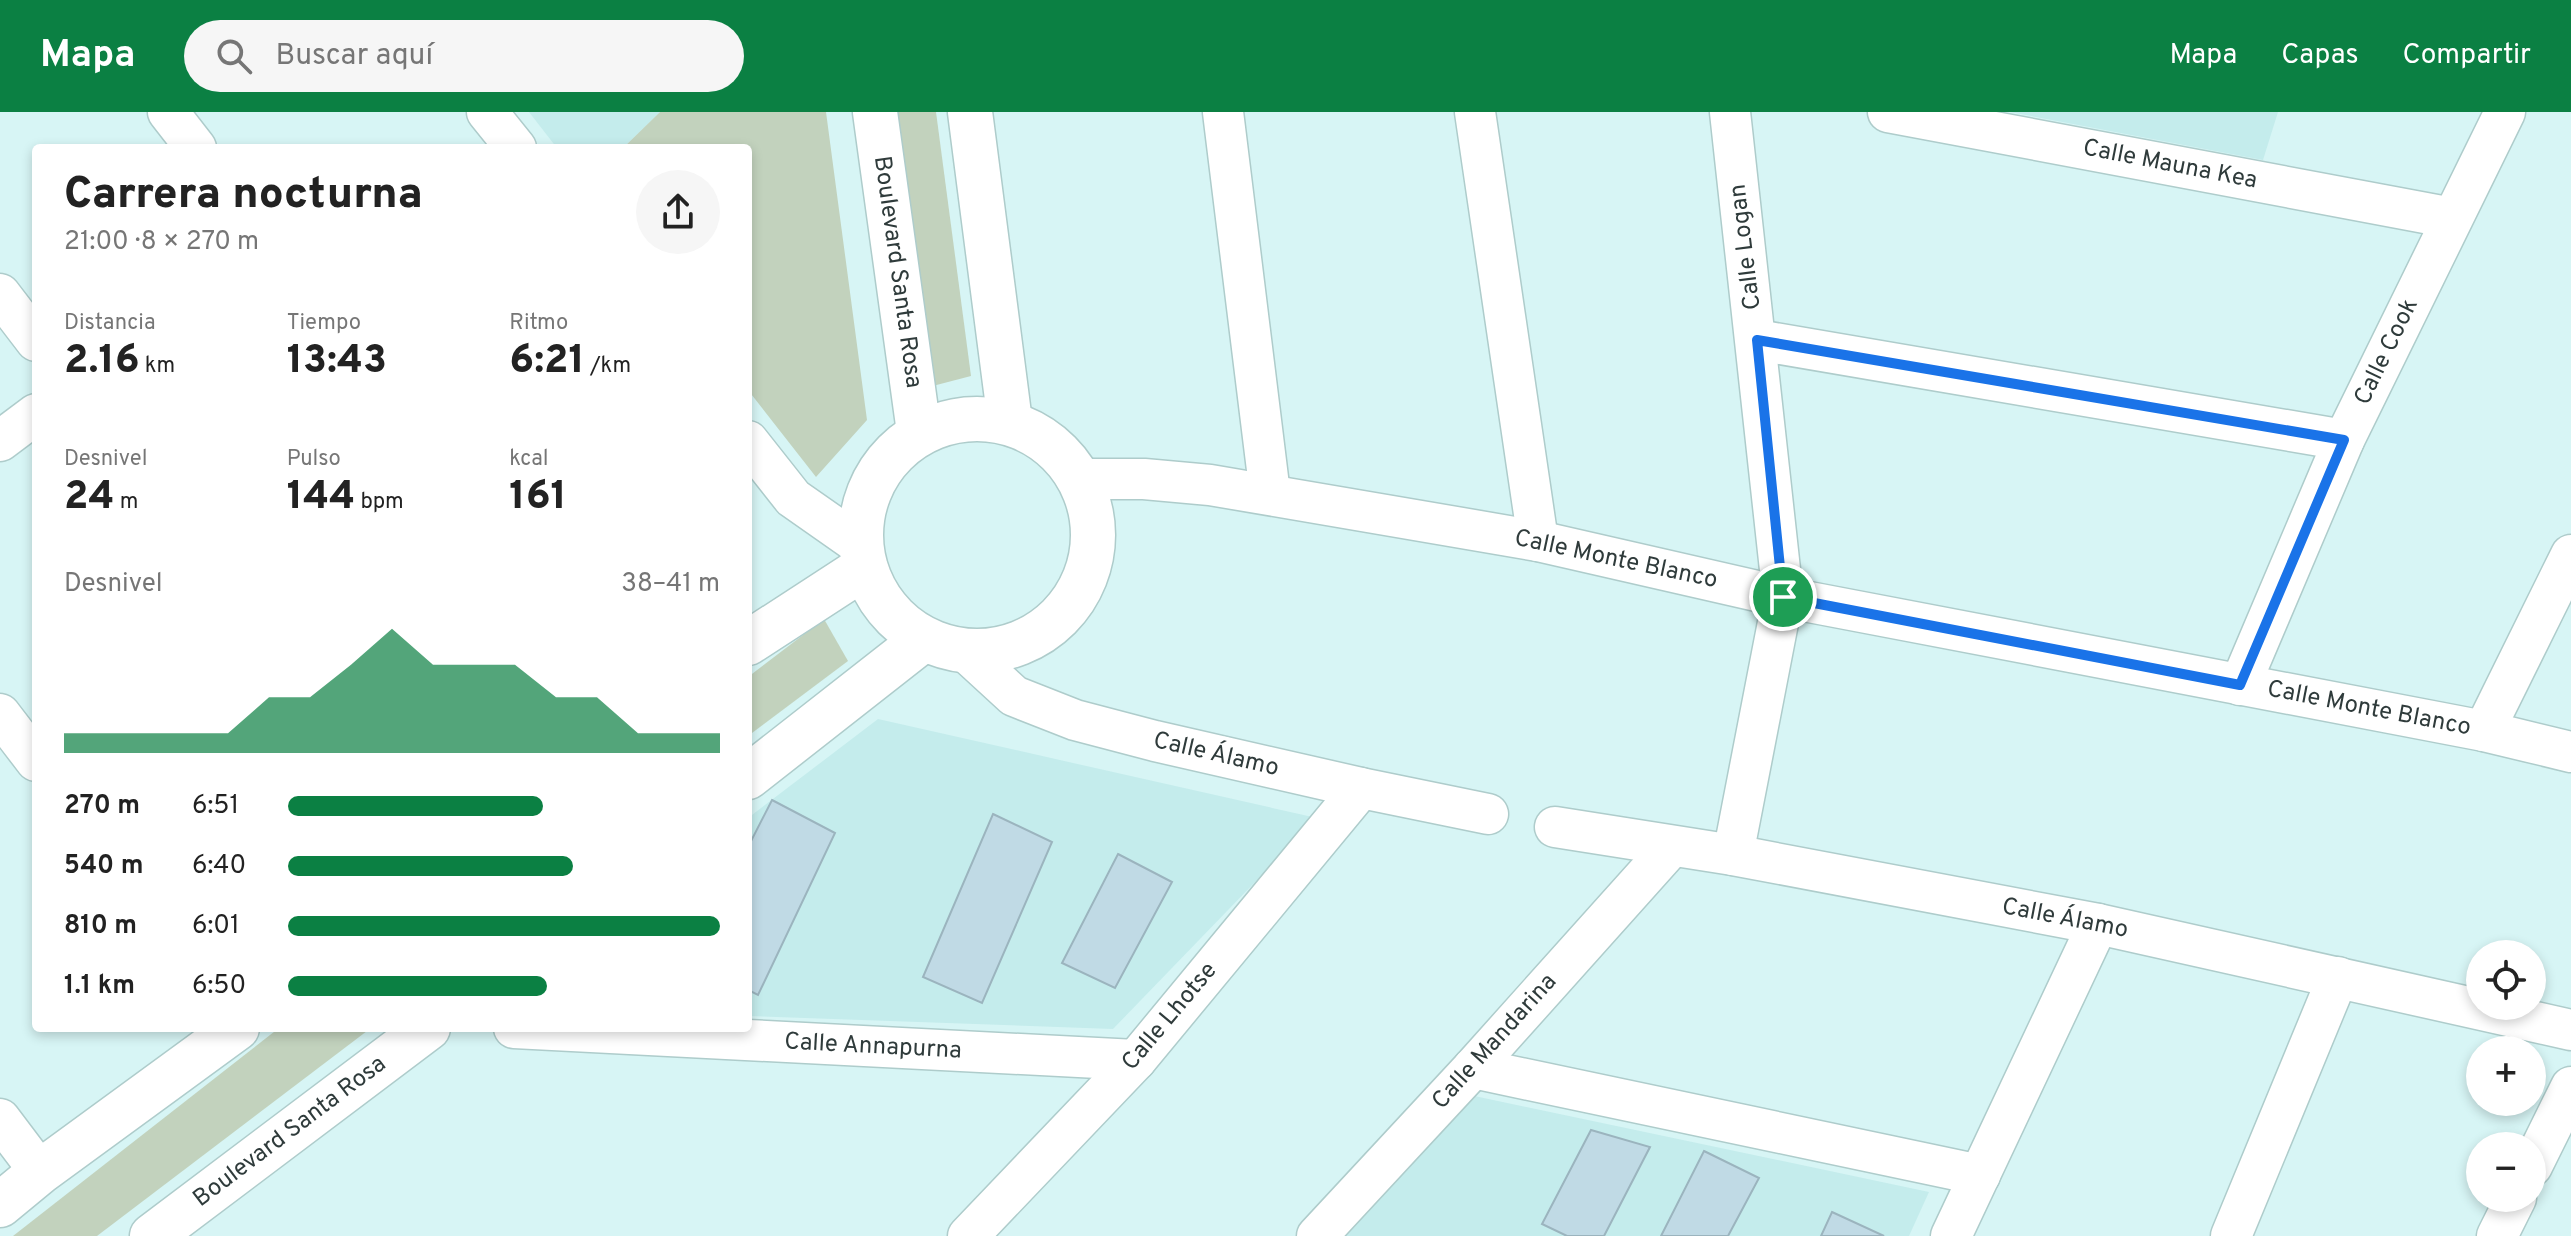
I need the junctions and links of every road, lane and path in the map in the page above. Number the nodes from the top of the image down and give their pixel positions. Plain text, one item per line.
1 (168, 112) edge
2 (487, 112) edge
3 (875, 112) edge
4 (970, 112) edge
5 (1223, 112) edge
6 (1475, 112) edge
7 (1730, 112) edge
8 (1888, 112) edge
9 (2505, 112) edge
10 (193, 144) edge
11 (513, 144) edge
12 (2452, 218) junction
13 (0, 294) edge
14 (32, 336) edge
15 (1757, 340) junction
16 (32, 417) edge
17 (1010, 422) junction
18 (919, 432) junction
19 (2344, 440) junction
20 (0, 441) edge
21 (752, 446) edge
22 (1080, 479) junction
23 (1270, 494) junction
24 (1538, 541) junction
25 (2571, 555) edge
26 (862, 556) junction
27 (1783, 597) junction
28 (924, 639) junction
29 (752, 640) edge
30 (965, 651) junction
31 (2240, 685) junction
32 (0, 714) edge
33 (2484, 731) junction
34 (2571, 752) edge
35 (32, 756) edge
36 (752, 774) edge
37 (1361, 788) junction
38 (1488, 814) dead end
39 (1555, 827) dead end
40 (1671, 847) junction
41 (1733, 855) junction
42 (2098, 924) junction
43 (2338, 977) junction
44 (2571, 1030) edge
45 (232, 1032) edge
46 (423, 1032) edge
47 (592, 1032) edge
48 (1136, 1060) junction
49 (1473, 1068) junction
50 (2571, 1087) edge
51 (0, 1119) edge
52 (2546, 1138) edge
53 (40, 1172) junction
54 (1980, 1175) junction
55 (0, 1205) edge
56 (2509, 1212) edge
57 (152, 1236) edge
58 (968, 1236) edge
59 (1317, 1236) edge
60 (1951, 1236) edge
61 (2231, 1236) edge
62 (2497, 1236) edge

1 - 10 street
2 - 11 street
3 - 18 street, Boulevard Santa Rosa
4 - 17 street
5 - 23 street
6 - 24 street
7 - 15 street, Calle Logan
8 - 12 street, Calle Mauna Kea
9 - 12 street, Calle Cook
12 - 19 street, Calle Cook
13 - 14 street
15 - 19 street
15 - 27 street, Calle Logan
16 - 20 street
17 - 18 street
17 - 22 street
18 - 26 street
19 - 31 street, Calle Cook
21 - 26 street
22 - 23 street, Calle Monte Blanco
22 - 30 street
23 - 24 street, Calle Monte Blanco
24 - 27 street, Calle Monte Blanco
25 - 33 street
26 - 28 street
26 - 29 street
27 - 31 street, Calle Monte Blanco
27 - 41 street, Calle Logan
28 - 30 street
28 - 36 street
30 - 37 street, Calle Álamo
31 - 33 street, Calle Monte Blanco
32 - 35 street
33 - 34 street, Calle Monte Blanco
37 - 38 street, Calle Álamo
37 - 48 street, Calle Lhotse
39 - 40 street, Calle Álamo
40 - 41 street, Calle Álamo
40 - 49 street, Calle Mandarina
41 - 42 street, Calle Álamo
42 - 43 street, Calle Álamo
42 - 54 street
43 - 44 street, Calle Álamo
43 - 61 street
45 - 53 street
46 - 57 street, Boulevard Santa Rosa
47 - 48 street, Calle Annapurna
48 - 58 street, Calle Lhotse
49 - 54 street
49 - 59 street, Calle Mandarina
50 - 52 street
51 - 53 street
53 - 55 street
54 - 60 street
56 - 62 street

